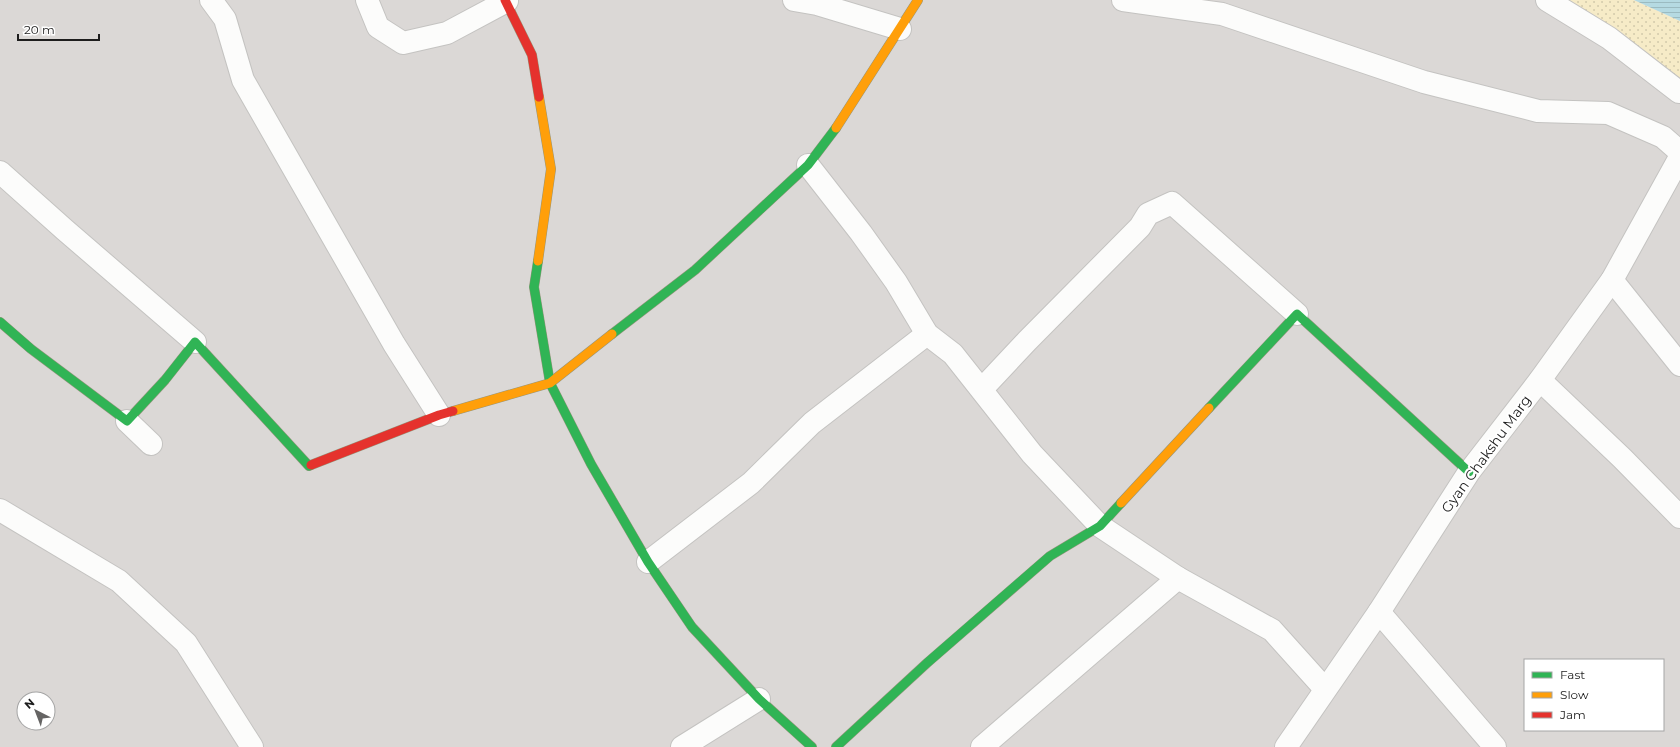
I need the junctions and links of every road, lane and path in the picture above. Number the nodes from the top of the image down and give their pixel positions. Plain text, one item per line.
1 (211, 0) edge
2 (367, 0) edge
3 (794, 0) edge
4 (918, 0) edge
5 (1123, 0) edge
6 (1547, 0) edge
7 (506, 1) edge
8 (900, 29) junction
9 (1679, 92) dead end
10 (1680, 152) edge
11 (1680, 157) edge
12 (808, 165) junction
13 (0, 172) edge
14 (1612, 280) junction
15 (1297, 314) junction
16 (0, 322) edge
17 (927, 334) junction
18 (195, 342) junction
19 (1680, 365) edge
20 (1540, 380) junction
21 (550, 382) junction
22 (982, 389) junction
23 (439, 415) junction
24 (127, 421) junction
25 (151, 444) dead end
26 (1469, 472) junction
27 (0, 510) edge
28 (1680, 517) edge
29 (1100, 526) junction
30 (648, 562) junction
31 (1178, 578) junction
32 (1379, 612) junction
33 (1325, 690) junction
34 (759, 699) junction
35 (1287, 746) edge
36 (252, 747) edge
37 (682, 747) edge
38 (812, 747) edge
39 (836, 747) edge
40 (982, 747) edge
41 (1495, 747) edge

1 - 23 street
2 - 7 street
3 - 8 street
4 - 8 street
5 - 10 street
6 - 9 street
7 - 21 street
8 - 12 street
11 - 14 street, Gyan Chakshu Marg
12 - 17 street
12 - 21 street
13 - 18 street
14 - 19 street
14 - 20 street, Gyan Chakshu Marg
15 - 22 street
15 - 26 street
15 - 29 street
16 - 24 street
17 - 22 street
17 - 30 street
18 - 23 street
18 - 24 street
20 - 26 street, Gyan Chakshu Marg
20 - 28 street
21 - 23 street
21 - 30 street
22 - 29 street
24 - 25 street
26 - 32 street, Gyan Chakshu Marg
27 - 36 street
29 - 31 street
29 - 39 street
30 - 34 street
31 - 33 street
31 - 40 street
32 - 33 street, Gyan Chakshu Marg
32 - 41 street
33 - 35 street, Gyan Chakshu Marg
34 - 37 street
34 - 38 street

